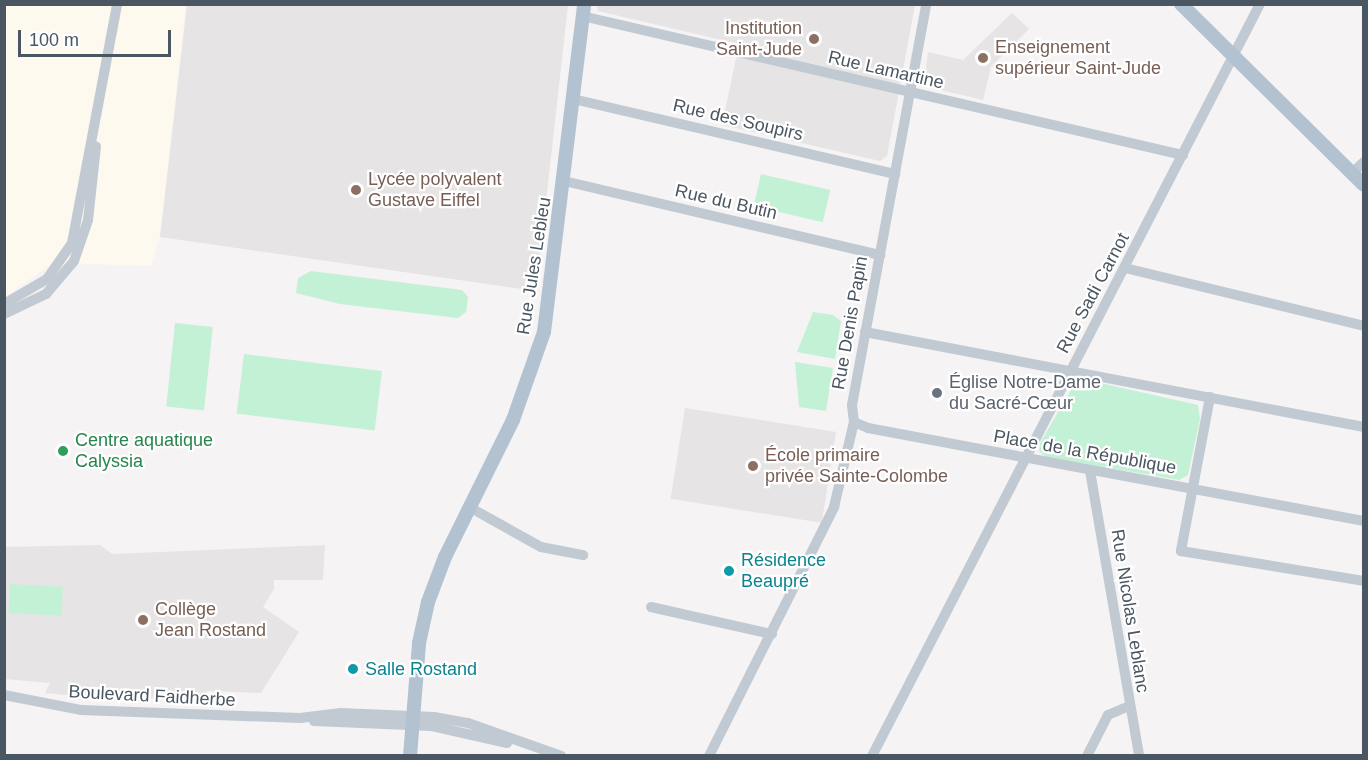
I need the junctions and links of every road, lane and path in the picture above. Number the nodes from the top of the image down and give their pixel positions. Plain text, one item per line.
1 (117, 4) edge
2 (926, 4) edge
3 (1181, 4) edge
4 (1260, 4) edge
5 (583, 10) edge
6 (1233, 56) junction
7 (910, 92) junction
8 (573, 99) junction
9 (99, 106) junction
10 (1183, 155) junction
11 (1364, 162) edge
12 (1352, 173) junction
13 (895, 174) junction
14 (564, 181) junction
15 (1364, 185) edge
16 (880, 255) junction
17 (1125, 268) junction
18 (4, 304) edge
19 (4, 314) edge
20 (1364, 326) edge
21 (866, 332) junction
22 (1071, 372) junction
23 (1210, 398) junction
24 (854, 422) junction
25 (1364, 427) edge
26 (1024, 458) junction
27 (1090, 471) junction
28 (1193, 489) junction
29 (470, 507) junction
30 (1364, 521) edge
31 (583, 555) dead end
32 (1364, 581) edge
33 (651, 607) dead end
34 (772, 634) junction
35 (4, 695) edge
36 (1129, 706) junction
37 (417, 721) junction
38 (410, 756) edge
39 (418, 756) edge
40 (561, 756) edge
41 (709, 756) edge
42 (872, 756) edge
43 (1086, 756) edge
44 (1139, 756) edge

1 - 9 street
2 - 7 street, Rue Denis Papin
3 - 6 main road
4 - 6 street, Rue Sadi Carnot
5 - 7 street, Rue Lamartine
5 - 8 main road, Rue Jules Lebleu
6 - 10 street, Rue Sadi Carnot
6 - 12 main road
7 - 10 street, Rue Lamartine
7 - 13 street, Rue Denis Papin
8 - 13 street, Rue des Soupirs
8 - 14 main road, Rue Jules Lebleu
9 - 18 street
9 - 19 street
10 - 17 street, Rue Sadi Carnot
11 - 12 street
12 - 15 main road
13 - 16 street, Rue Denis Papin
14 - 16 street, Rue du Butin
14 - 29 main road, Rue Jules Lebleu
16 - 21 street, Rue Denis Papin
17 - 20 street
17 - 22 street, Rue Sadi Carnot
21 - 22 street
21 - 24 street, Rue Denis Papin
22 - 23 street
22 - 26 street, Rue Sadi Carnot
23 - 25 street
23 - 28 street, Place de la République
24 - 26 street, Place de la République
24 - 34 street, Rue Denis Papin
26 - 27 street, Place de la République
26 - 42 street, Rue Sadi Carnot
27 - 28 street, Place de la République
27 - 36 street, Rue Nicolas Leblanc
28 - 30 street
28 - 32 street
29 - 31 street
29 - 37 main road, Rue Jules Lebleu
33 - 34 street
34 - 41 street, Rue Denis Papin
35 - 37 street, Boulevard Faidherbe
36 - 43 street
36 - 44 street, Rue Nicolas Leblanc
37 - 38 main road, Rue Jules Lebleu
37 - 39 main road, Rue Jules Lebleu
37 - 40 street, Boulevard Faidherbe

